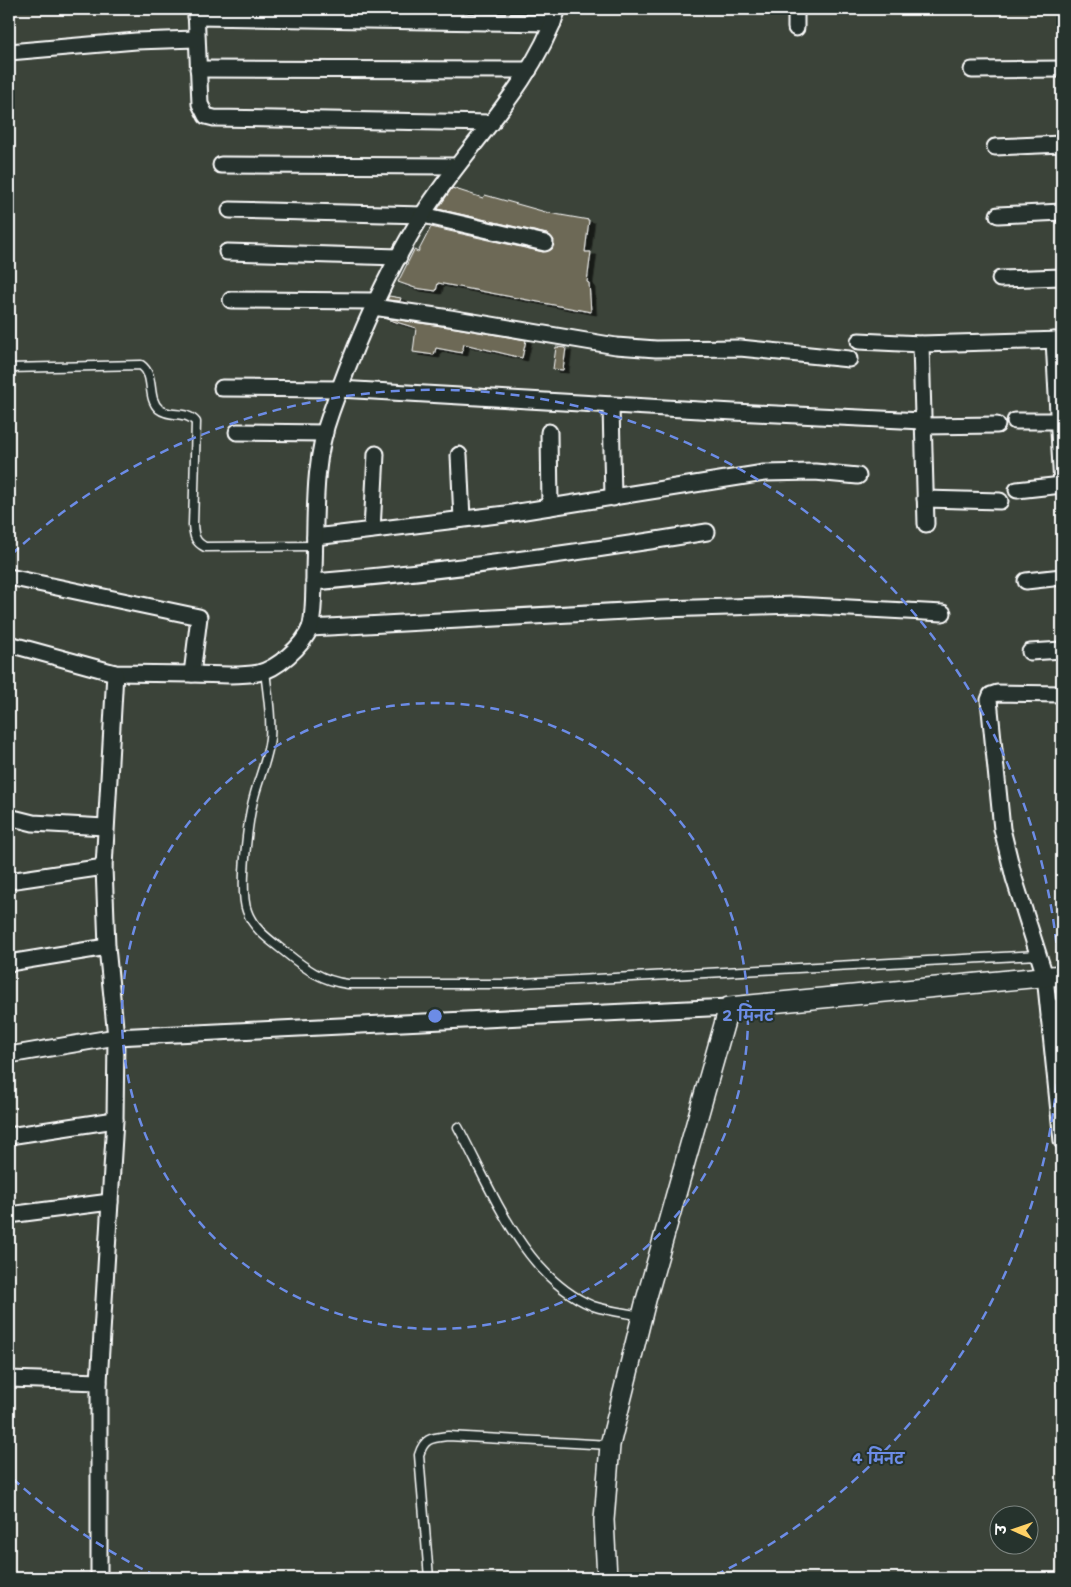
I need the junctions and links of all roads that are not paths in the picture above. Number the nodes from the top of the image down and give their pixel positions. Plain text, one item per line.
1 (796, 9) edge
2 (196, 13) edge
3 (556, 16) edge
4 (796, 28) dead end
5 (196, 39) junction
6 (9, 52) edge
7 (198, 69) junction
8 (1062, 69) edge
9 (528, 70) junction
10 (972, 70) dead end
11 (492, 123) junction
12 (1062, 144) edge
13 (995, 147) dead end
14 (221, 165) dead end
15 (457, 166) junction
16 (230, 210) dead end
17 (1062, 212) edge
18 (423, 215) junction
19 (998, 215) dead end
20 (545, 243) dead end
21 (227, 252) dead end
22 (400, 257) junction
23 (1062, 277) edge
24 (1000, 280) dead end
25 (231, 300) dead end
26 (374, 304) junction
27 (1058, 340) edge
28 (859, 341) dead end
29 (921, 344) junction
30 (849, 359) dead end
31 (9, 368) edge
32 (222, 388) dead end
33 (339, 389) junction
34 (611, 406) junction
35 (1015, 421) dead end
36 (1058, 421) junction
37 (922, 423) junction
38 (998, 425) dead end
39 (237, 432) dead end
40 (549, 432) dead end
41 (325, 433) junction
42 (376, 454) dead end
43 (459, 455) dead end
44 (858, 476) dead end
45 (1062, 485) edge
46 (1017, 490) dead end
47 (613, 498) junction
48 (925, 499) junction
49 (1000, 501) dead end
50 (550, 507) junction
51 (462, 519) junction
52 (926, 524) dead end
53 (372, 530) junction
54 (707, 532) dead end
55 (315, 542) junction
56 (9, 577) edge
57 (1062, 577) edge
58 (1026, 581) dead end
59 (314, 582) junction
60 (943, 613) dead end
61 (310, 628) junction
62 (9, 644) edge
63 (1062, 650) edge
64 (1030, 652) dead end
65 (265, 670) junction
66 (115, 673) junction
67 (192, 674) junction
68 (1062, 694) edge
69 (9, 818) edge
70 (105, 827) junction
71 (104, 867) junction
72 (9, 881) edge
73 (107, 947) junction
74 (1038, 955) junction
75 (9, 963) edge
76 (1054, 976) edge
77 (1062, 1004) edge
78 (730, 1007) junction
79 (1049, 1018) junction
80 (116, 1037) junction
81 (9, 1055) edge
82 (115, 1120) junction
83 (1061, 1121) edge
84 (458, 1127) dead end
85 (9, 1136) edge
86 (1062, 1141) edge
87 (110, 1202) junction
88 (9, 1215) edge
89 (642, 1316) junction
90 (9, 1379) edge
91 (98, 1382) junction
92 (610, 1446) junction
93 (98, 1578) edge
94 (429, 1578) edge
95 (607, 1578) edge

1 - 4 street
2 - 3 street
2 - 5 street
3 - 9 street
5 - 6 street
5 - 7 street
7 - 9 street
7 - 11 street
8 - 10 street
9 - 11 street
11 - 15 street
12 - 13 street
14 - 15 street
15 - 18 street
16 - 18 street
17 - 19 street
18 - 20 street
18 - 22 street
21 - 22 street
22 - 26 street
23 - 24 street
25 - 26 street
26 - 30 street
26 - 33 street
27 - 29 street
27 - 36 street
28 - 29 street
29 - 37 street
31 - 55 lane
32 - 33 street
33 - 34 street
33 - 41 street
34 - 37 street
34 - 47 street
35 - 36 street
36 - 45 street
37 - 38 street
37 - 48 street
39 - 41 street
40 - 50 street
41 - 55 street
42 - 53 street
43 - 51 street
44 - 47 street
45 - 46 street
47 - 50 street
48 - 49 street
48 - 52 street
50 - 51 street
51 - 53 street
53 - 55 street
54 - 59 street
55 - 59 street
56 - 67 street
57 - 58 street
59 - 61 street
60 - 61 street
61 - 65 street
62 - 66 street
63 - 64 street
65 - 67 street
65 - 74 lane
66 - 67 street
66 - 70 street
68 - 74 street
69 - 70 street
70 - 71 street
71 - 72 street
71 - 73 street
73 - 75 street
73 - 80 street
74 - 76 street
76 - 78 street
76 - 79 street
77 - 79 street
78 - 80 street
78 - 89 street
79 - 83 street
80 - 81 street
80 - 82 street
82 - 85 street
82 - 87 street
83 - 86 street
84 - 89 lane
87 - 88 street
87 - 91 street
89 - 92 street
90 - 91 street
91 - 93 street
92 - 94 lane
92 - 95 street

